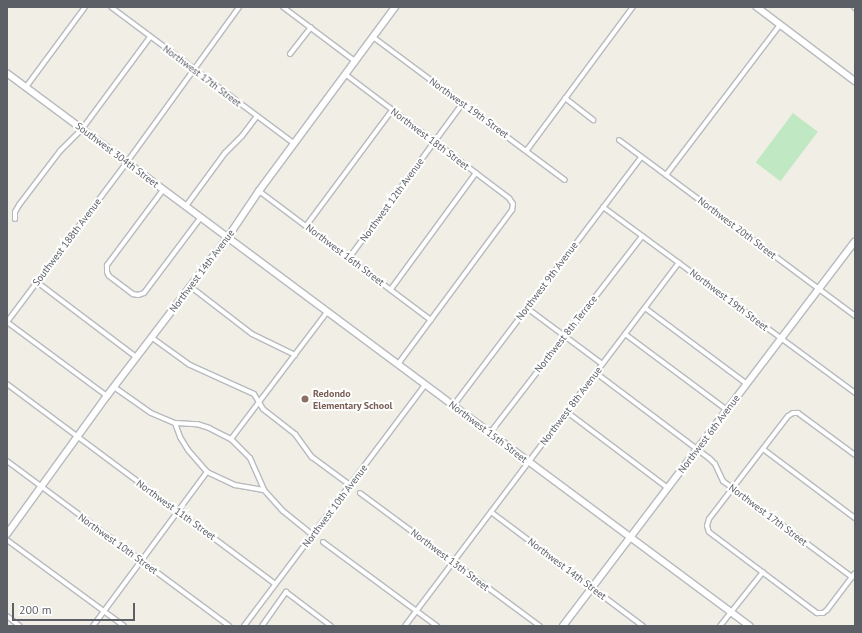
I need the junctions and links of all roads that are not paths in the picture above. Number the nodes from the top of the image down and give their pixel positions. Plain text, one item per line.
1 (86, 7) edge
2 (110, 7) edge
3 (239, 7) edge
4 (283, 7) edge
5 (395, 7) edge
6 (633, 7) edge
7 (757, 7) edge
8 (780, 25) junction
9 (311, 27) junction
10 (150, 37) junction
11 (373, 37) junction
12 (290, 54) dead end
13 (355, 61) junction
14 (193, 69) junction
15 (7, 73) edge
16 (346, 74) junction
17 (855, 81) edge
18 (26, 87) junction
19 (565, 98) junction
20 (463, 103) junction
21 (392, 110) junction
22 (257, 116) junction
23 (593, 120) dead end
24 (82, 129) junction
25 (619, 140) dead end
26 (434, 142) junction
27 (295, 144) junction
28 (526, 150) junction
29 (641, 157) junction
30 (126, 162) junction
31 (476, 173) junction
32 (666, 175) junction
33 (565, 180) dead end
34 (163, 190) junction
35 (259, 191) junction
36 (186, 206) junction
37 (603, 207) junction
38 (201, 217) junction
39 (15, 219) dead end
40 (306, 226) junction
41 (642, 236) junction
42 (228, 237) junction
43 (855, 242) edge
44 (349, 258) junction
45 (680, 263) junction
46 (37, 282) junction
47 (190, 287) junction
48 (391, 289) junction
49 (819, 289) junction
50 (527, 308) junction
51 (645, 308) junction
52 (327, 312) junction
53 (855, 316) edge
54 (431, 320) junction
55 (7, 322) edge
56 (625, 334) junction
57 (564, 336) junction
58 (151, 337) junction
59 (781, 339) junction
60 (295, 355) junction
61 (136, 357) junction
62 (398, 364) junction
63 (602, 364) junction
64 (596, 373) junction
65 (7, 384) edge
66 (747, 384) junction
67 (425, 385) junction
68 (114, 387) junction
69 (855, 393) edge
70 (107, 396) junction
71 (259, 402) junction
72 (453, 406) junction
73 (727, 410) junction
74 (567, 412) junction
75 (175, 423) junction
76 (490, 433) junction
77 (78, 437) junction
78 (231, 439) junction
79 (698, 449) junction
80 (763, 449) junction
81 (855, 449) edge
82 (853, 454) edge
83 (7, 461) edge
84 (529, 463) junction
85 (207, 472) junction
86 (350, 485) junction
87 (40, 487) junction
88 (668, 488) junction
89 (733, 488) junction
90 (264, 490) junction
91 (360, 493) dead end
92 (178, 511) junction
93 (491, 512) junction
94 (855, 518) edge
95 (7, 534) edge
96 (313, 535) junction
97 (631, 537) junction
98 (7, 540) edge
99 (323, 542) dead end
100 (141, 561) junction
101 (453, 562) junction
102 (763, 572) junction
103 (855, 573) edge
104 (852, 577) junction
105 (276, 584) junction
106 (592, 588) junction
107 (104, 611) junction
108 (416, 611) junction
109 (732, 612) junction
110 (7, 616) edge
111 (20, 626) edge
112 (93, 626) edge
113 (124, 626) edge
114 (229, 626) edge
115 (244, 626) edge
116 (262, 626) edge
117 (331, 626) edge
118 (405, 626) edge
119 (437, 626) edge
120 (540, 626) edge
121 (563, 626) edge
122 (643, 626) edge
123 (720, 626) edge
124 (750, 626) edge

1 - 18 street
2 - 10 street, Northwest 17th Street
3 - 14 street, Southwest 188th Avenue
4 - 9 street
5 - 11 street, Northwest 14th Avenue
6 - 19 street
7 - 8 street
8 - 17 street
8 - 32 street
9 - 12 street
9 - 13 street
10 - 14 street, Northwest 17th Street
10 - 24 street
11 - 13 street, Northwest 14th Avenue
11 - 20 street, Northwest 19th Street
13 - 16 street, Northwest 14th Avenue
14 - 22 street, Northwest 17th Street
14 - 30 street, Southwest 188th Avenue
15 - 18 street, Southwest 304th Street
16 - 21 street, Northwest 18th Street
16 - 27 street, Northwest 14th Avenue
18 - 24 street, Southwest 304th Street
19 - 23 street
19 - 28 street
20 - 26 street, Northwest 12th Avenue
20 - 28 street, Northwest 19th Street
21 - 26 street, Northwest 18th Street
21 - 40 street
22 - 27 street, Northwest 17th Street
22 - 36 street
24 - 30 street, Southwest 304th Street
24 - 39 street
25 - 29 street, Northwest 20th Street
26 - 31 street, Northwest 18th Street
26 - 44 street, Northwest 12th Avenue
27 - 35 street, Northwest 14th Avenue
28 - 33 street, Northwest 19th Street
29 - 32 street, Northwest 20th Street
29 - 37 street, Northwest 9th Avenue
30 - 34 street, Southwest 304th Street
30 - 46 street, Southwest 188th Avenue
31 - 48 street
31 - 54 street, Northwest 18th Street
32 - 49 street, Northwest 20th Street
34 - 36 street, Southwest 304th Street
34 - 38 street
35 - 40 street, Northwest 16th Street
35 - 42 street, Northwest 14th Avenue
36 - 38 street, Southwest 304th Street
37 - 41 street, Northwest 19th Street
37 - 50 street, Northwest 9th Avenue
38 - 42 street, Southwest 304th Street
40 - 44 street, Northwest 16th Street
41 - 45 street, Northwest 19th Street
41 - 57 street, Northwest 8th Terrace
42 - 47 street, Northwest 14th Avenue
42 - 52 street, Northwest 15th Street
43 - 49 street, Northwest 6th Avenue
44 - 48 street, Northwest 16th Street
45 - 51 street, Northwest 8th Avenue
45 - 59 street, Northwest 19th Street
46 - 55 street, Southwest 188th Avenue
46 - 61 street
47 - 58 street, Northwest 14th Avenue
47 - 60 street
48 - 54 street, Northwest 16th Street
49 - 53 street, Northwest 20th Street
49 - 59 street, Northwest 6th Avenue
50 - 57 street
50 - 72 street, Northwest 9th Avenue
51 - 56 street, Northwest 8th Avenue
51 - 66 street
52 - 60 street
52 - 62 street, Northwest 15th Street
54 - 62 street
55 - 70 street
56 - 63 street, Northwest 8th Avenue
56 - 73 street
57 - 63 street
57 - 76 street, Northwest 8th Terrace
58 - 61 street, Northwest 14th Avenue
58 - 71 street
59 - 66 street, Northwest 6th Avenue
59 - 69 street, Northwest 19th Street
60 - 71 street
61 - 68 street, Northwest 14th Avenue
62 - 67 street, Northwest 15th Street
63 - 64 street, Northwest 8th Avenue
64 - 74 street, Northwest 8th Avenue
64 - 79 street, Northwest 17th Street
65 - 77 street, Northwest 11th Street
66 - 73 street, Northwest 6th Avenue
67 - 72 street, Northwest 15th Street
67 - 86 street, Northwest 10th Avenue
68 - 70 street, Northwest 14th Avenue
68 - 75 street
70 - 77 street, Northwest 14th Avenue
71 - 78 street
71 - 86 street
72 - 76 street, Northwest 15th Street
73 - 79 street, Northwest 6th Avenue
74 - 84 street, Northwest 8th Avenue
74 - 88 street
75 - 78 street
75 - 85 street
76 - 84 street, Northwest 15th Street
77 - 87 street, Northwest 14th Avenue
77 - 92 street, Northwest 11th Street
78 - 90 street
79 - 88 street, Northwest 6th Avenue
79 - 89 street, Northwest 17th Street
80 - 82 street
80 - 89 street
80 - 94 street
81 - 82 street
83 - 87 street, Northwest 10th Street
84 - 93 street, Northwest 8th Avenue
84 - 97 street, Northwest 15th Street
85 - 90 street
85 - 92 street
86 - 96 street, Northwest 10th Avenue
87 - 95 street, Northwest 14th Avenue
87 - 100 street, Northwest 10th Street
88 - 97 street, Northwest 6th Avenue
89 - 102 street
89 - 104 street, Northwest 17th Street
90 - 96 street
91 - 101 street, Northwest 13th Street
92 - 100 street
92 - 105 street, Northwest 11th Street
93 - 101 street, Northwest 8th Avenue
93 - 106 street, Northwest 14th Street
96 - 105 street, Northwest 10th Avenue
97 - 106 street, Northwest 6th Avenue
97 - 109 street, Northwest 15th Street
98 - 107 street
99 - 108 street
100 - 107 street
100 - 114 street, Northwest 10th Street
101 - 108 street, Northwest 8th Avenue
101 - 120 street, Northwest 13th Street
102 - 104 street
102 - 109 street
103 - 104 street
105 - 115 street, Northwest 10th Avenue
106 - 121 street, Northwest 6th Avenue
106 - 122 street, Northwest 14th Street
107 - 112 street
107 - 113 street
108 - 118 street, Northwest 8th Avenue
108 - 119 street
109 - 123 street
109 - 124 street, Northwest 15th Street
110 - 111 street
116 - 117 street

